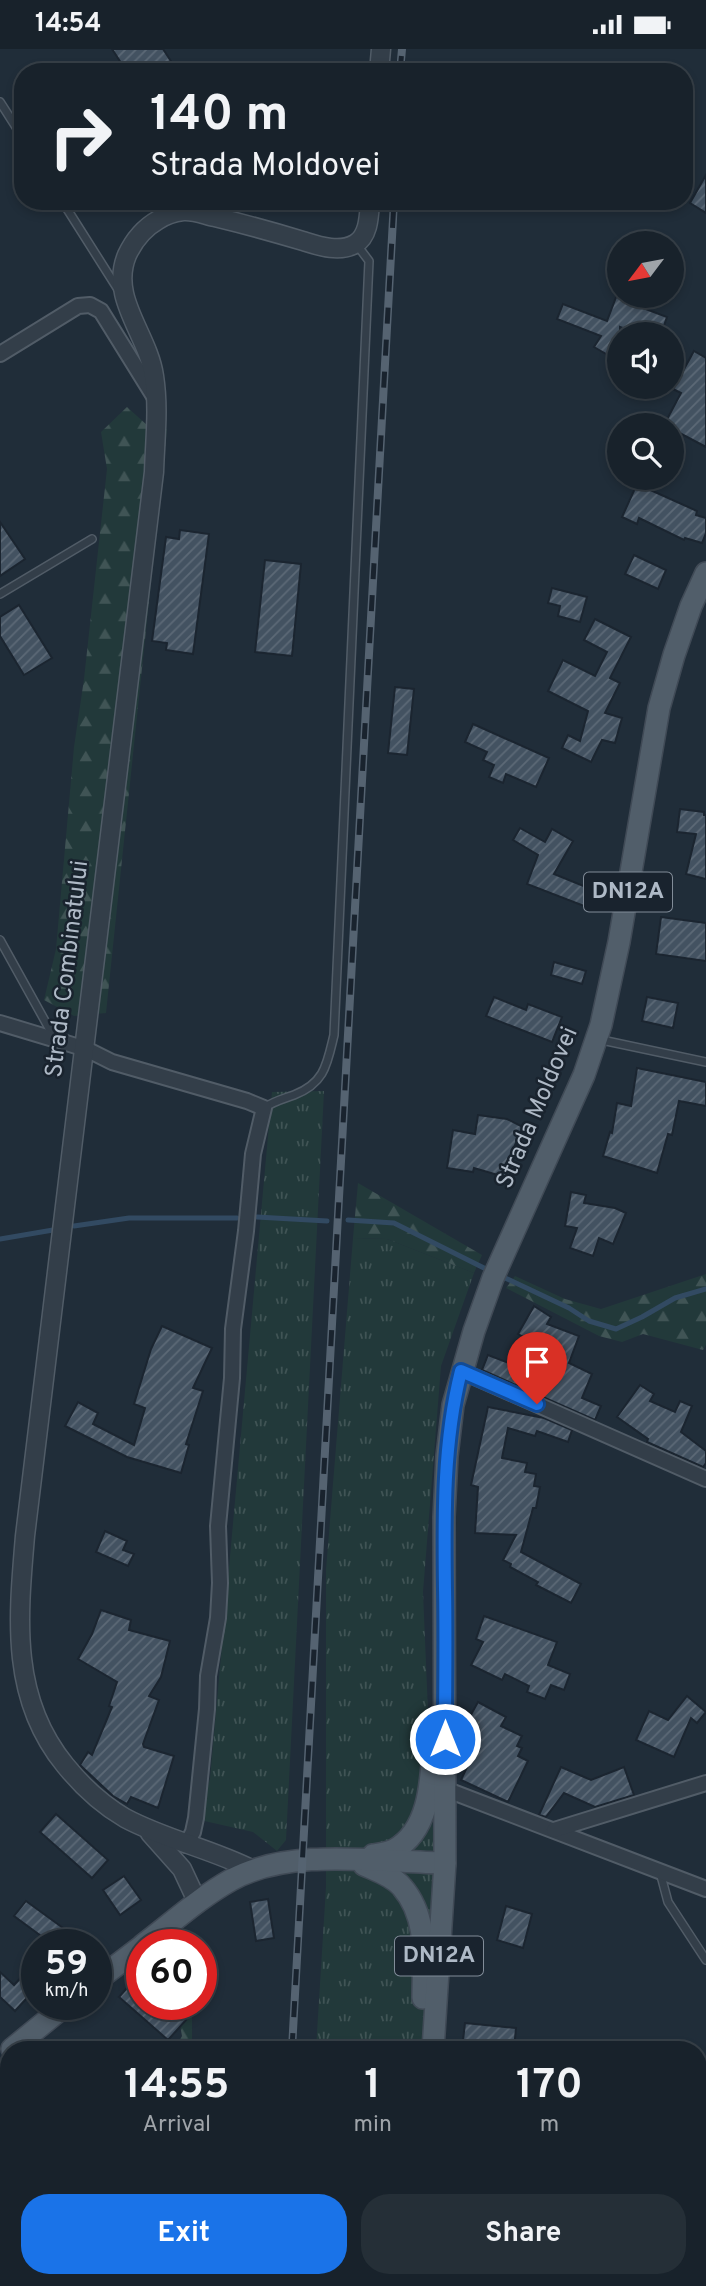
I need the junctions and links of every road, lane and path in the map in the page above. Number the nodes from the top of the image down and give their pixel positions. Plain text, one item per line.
1 (0, 102) edge
2 (14, 124) edge
3 (68, 210) edge
4 (370, 210) edge
5 (356, 244) junction
6 (125, 301) junction
7 (0, 354) edge
8 (157, 403) junction
9 (92, 538) dead end
10 (706, 573) edge
11 (0, 594) edge
12 (0, 940) edge
13 (0, 1023) edge
14 (55, 1039) junction
15 (596, 1039) junction
16 (86, 1049) junction
17 (706, 1062) edge
18 (264, 1108) junction
19 (461, 1371) junction
20 (706, 1479) edge
21 (445, 1615) junction
22 (706, 1783) edge
23 (445, 1789) junction
24 (143, 1827) junction
25 (554, 1830) junction
26 (187, 1845) junction
27 (353, 1859) junction
28 (445, 1863) junction
29 (253, 1871) junction
30 (660, 1871) junction
31 (706, 1889) edge
32 (197, 1901) junction
33 (163, 1929) edge
34 (126, 1958) edge
35 (706, 1960) edge
36 (112, 1969) edge
37 (48, 2020) edge
38 (22, 2041) edge
39 (423, 2041) edge
40 (434, 2041) edge

1 - 2 lane
3 - 6 lane
4 - 5 street
5 - 6 street, Strada Combinatului
5 - 18 lane
6 - 8 street, Strada Combinatului
7 - 8 street
8 - 16 street, Strada Combinatului
9 - 11 lane
10 - 15 main road, Strada Moldovei / DN12A
12 - 14 lane
13 - 14 street
14 - 16 street
15 - 17 lane
15 - 19 main road, Strada Moldovei / DN12A
16 - 18 street
16 - 24 street, Strada Combinatului
18 - 26 street
19 - 20 street
19 - 21 main road, Strada Moldovei / DN12A
21 - 23 main road, Strada Moldovei / DN12A
21 - 27 main road
22 - 25 street
23 - 25 street
23 - 28 main road, Strada Moldovei / DN12A
24 - 26 street, Strada Combinatului
24 - 32 street
25 - 30 street
26 - 29 street, Strada Combinatului
27 - 28 main road
27 - 29 main road
27 - 39 main road
28 - 40 main road, Strada Moldovei / DN12A
29 - 32 main road
30 - 31 street
30 - 35 lane
32 - 33 main road
34 - 36 main road
37 - 38 main road

